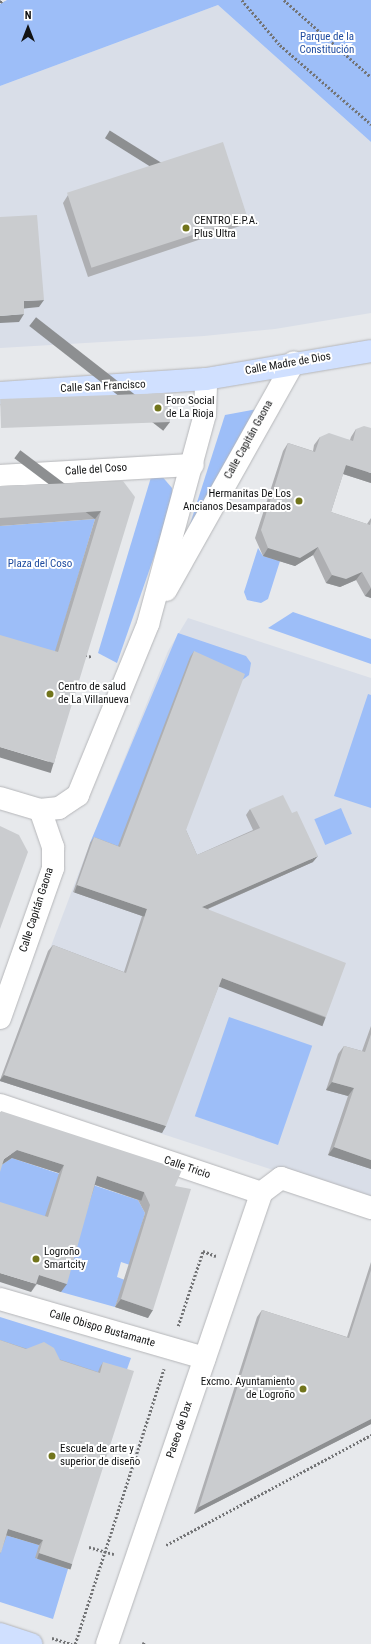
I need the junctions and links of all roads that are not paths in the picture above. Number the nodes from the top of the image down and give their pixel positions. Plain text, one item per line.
1 (371, 351) edge
2 (294, 362) junction
3 (206, 379) junction
4 (0, 393) edge
5 (193, 465) junction
6 (0, 476) edge
7 (148, 624) junction
8 (0, 798) edge
9 (40, 810) junction
10 (0, 1018) edge
11 (0, 1105) edge
12 (261, 1193) junction
13 (371, 1208) edge
14 (0, 1299) edge
15 (205, 1358) junction
16 (0, 1634) edge
17 (31, 1644) edge
18 (107, 1644) edge

1 - 2 main road, Calle Madre de Dios
2 - 3 main road, Calle Madre de Dios
2 - 7 street, Calle Capitán Gaona
3 - 4 main road, Calle San Francisco
3 - 5 street, Calle Capitán Gaona
5 - 6 street, Calle del Coso
5 - 7 street, Calle Capitán Gaona
7 - 9 street, Calle Capitán Gaona
8 - 9 street
9 - 10 street, Calle Capitán Gaona
11 - 12 street, Calle Tricio
12 - 13 street
12 - 15 street, Paseo de Dax
14 - 15 street, Calle Obispo Bustamante
15 - 18 street, Paseo de Dax
16 - 17 main road

